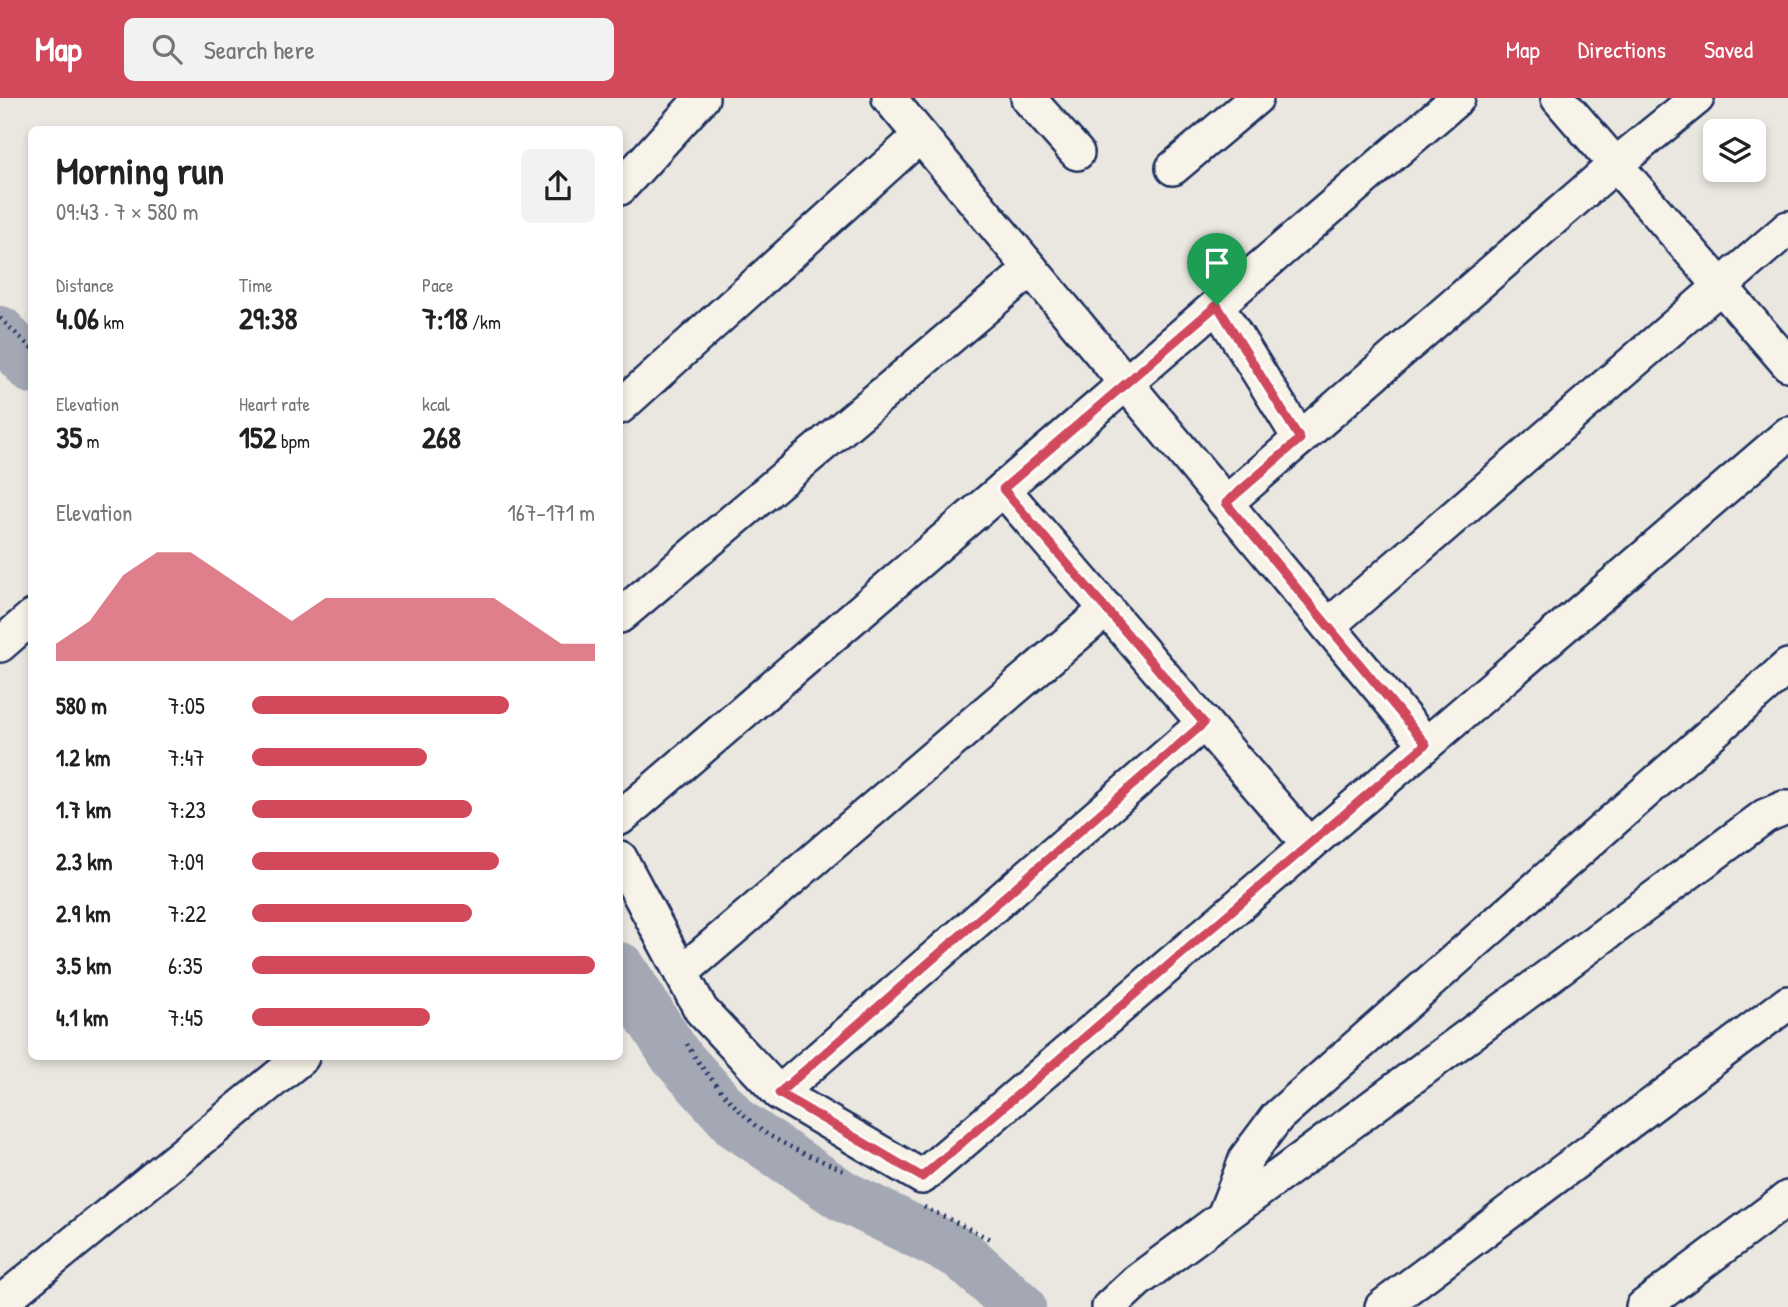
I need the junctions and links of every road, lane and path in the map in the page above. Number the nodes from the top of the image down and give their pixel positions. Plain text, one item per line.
1 (702, 98) edge
2 (889, 98) edge
3 (1028, 98) edge
4 (1256, 98) edge
5 (1458, 98) edge
6 (1558, 98) edge
7 (1697, 98) edge
8 (920, 136) junction
9 (1077, 153) dead end
10 (1615, 164) junction
11 (1174, 168) dead end
12 (623, 185) edge
13 (1788, 228) edge
14 (1031, 268) junction
15 (1721, 287) junction
16 (1217, 305) junction
17 (0, 317) edge
18 (28, 345) edge
19 (1788, 364) edge
20 (1126, 383) junction
21 (623, 397) edge
22 (1788, 434) edge
23 (1300, 439) junction
24 (1003, 489) junction
25 (1226, 503) junction
26 (1107, 609) junction
27 (623, 613) edge
28 (28, 620) edge
29 (1328, 626) junction
30 (0, 645) edge
31 (1787, 668) edge
32 (1204, 723) junction
33 (1426, 744) junction
34 (1788, 808) edge
35 (623, 815) edge
36 (1309, 845) junction
37 (623, 864) edge
38 (681, 973) junction
39 (1788, 1003) edge
40 (298, 1060) edge
41 (779, 1093) junction
42 (1788, 1198) edge
43 (1224, 1216) junction
44 (0, 1303) edge
45 (1109, 1307) edge
46 (1382, 1307) edge
47 (1643, 1307) edge

1 - 12 street
2 - 8 street
3 - 9 street
4 - 11 street
5 - 16 street
6 - 10 street
7 - 10 street
8 - 14 street
8 - 21 street
10 - 15 street
10 - 23 street
13 - 15 street
14 - 20 street
14 - 27 street
15 - 19 street
15 - 29 street
16 - 20 street
16 - 23 street
17 - 18 path
20 - 24 street
20 - 25 street
22 - 33 street
23 - 25 street
24 - 26 street
24 - 35 street
25 - 29 street
26 - 32 street
26 - 38 street
28 - 30 street
29 - 33 street
31 - 43 street
32 - 36 street
32 - 41 street
33 - 36 street
34 - 43 street
36 - 41 street
37 - 38 street
38 - 41 street
39 - 46 street
40 - 44 street
42 - 47 street
43 - 45 street

